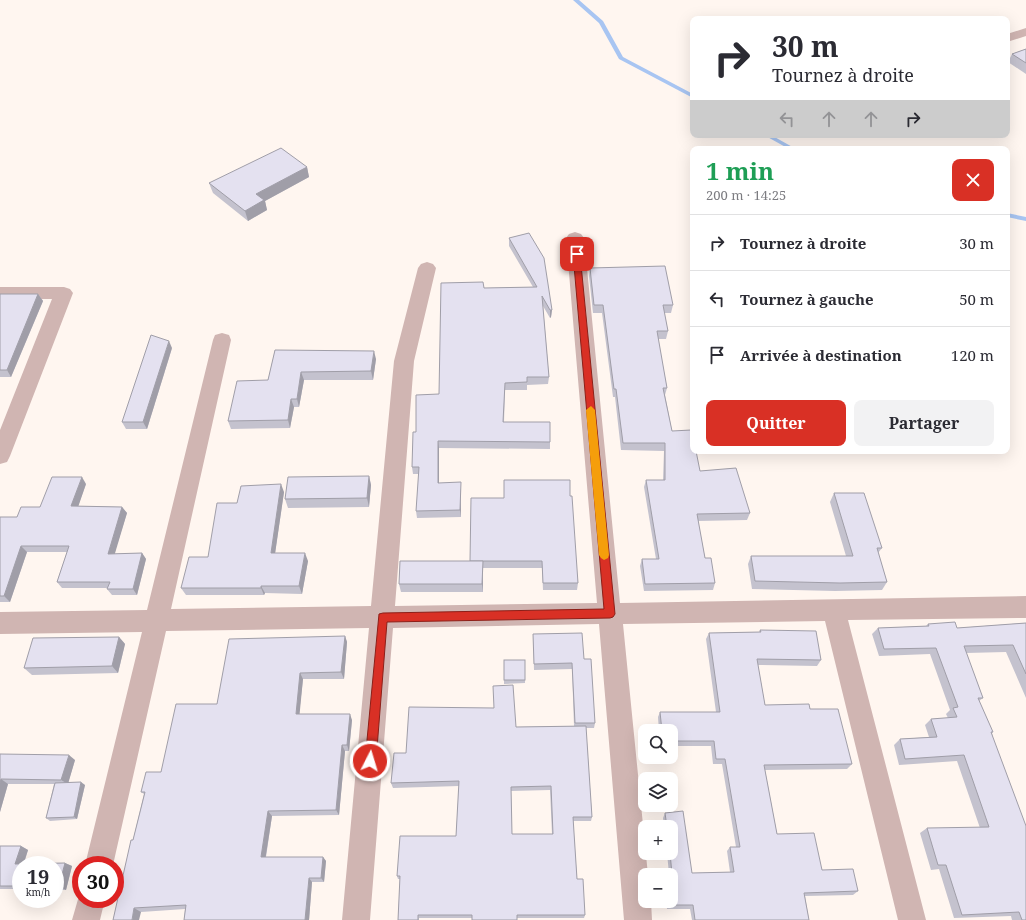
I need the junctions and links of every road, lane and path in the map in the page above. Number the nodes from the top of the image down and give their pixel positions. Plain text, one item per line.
1 (1026, 32) edge
2 (1010, 37) edge
3 (575, 238) dead end
4 (427, 268) dead end
5 (0, 293) edge
6 (222, 340) dead end
7 (0, 456) edge
8 (1026, 607) edge
9 (834, 610) junction
10 (610, 614) junction
11 (383, 618) junction
12 (156, 620) junction
13 (0, 623) edge
14 (101, 856) edge
15 (89, 908) edge
16 (86, 920) edge
17 (356, 920) edge
18 (638, 920) edge
19 (912, 920) edge

1 - 2 street
3 - 10 street
4 - 11 street
5 - 7 street
6 - 12 street
8 - 9 street
9 - 10 street
9 - 19 street
10 - 11 street
10 - 18 street
11 - 12 street
11 - 17 street
12 - 13 street
12 - 14 street
15 - 16 street

